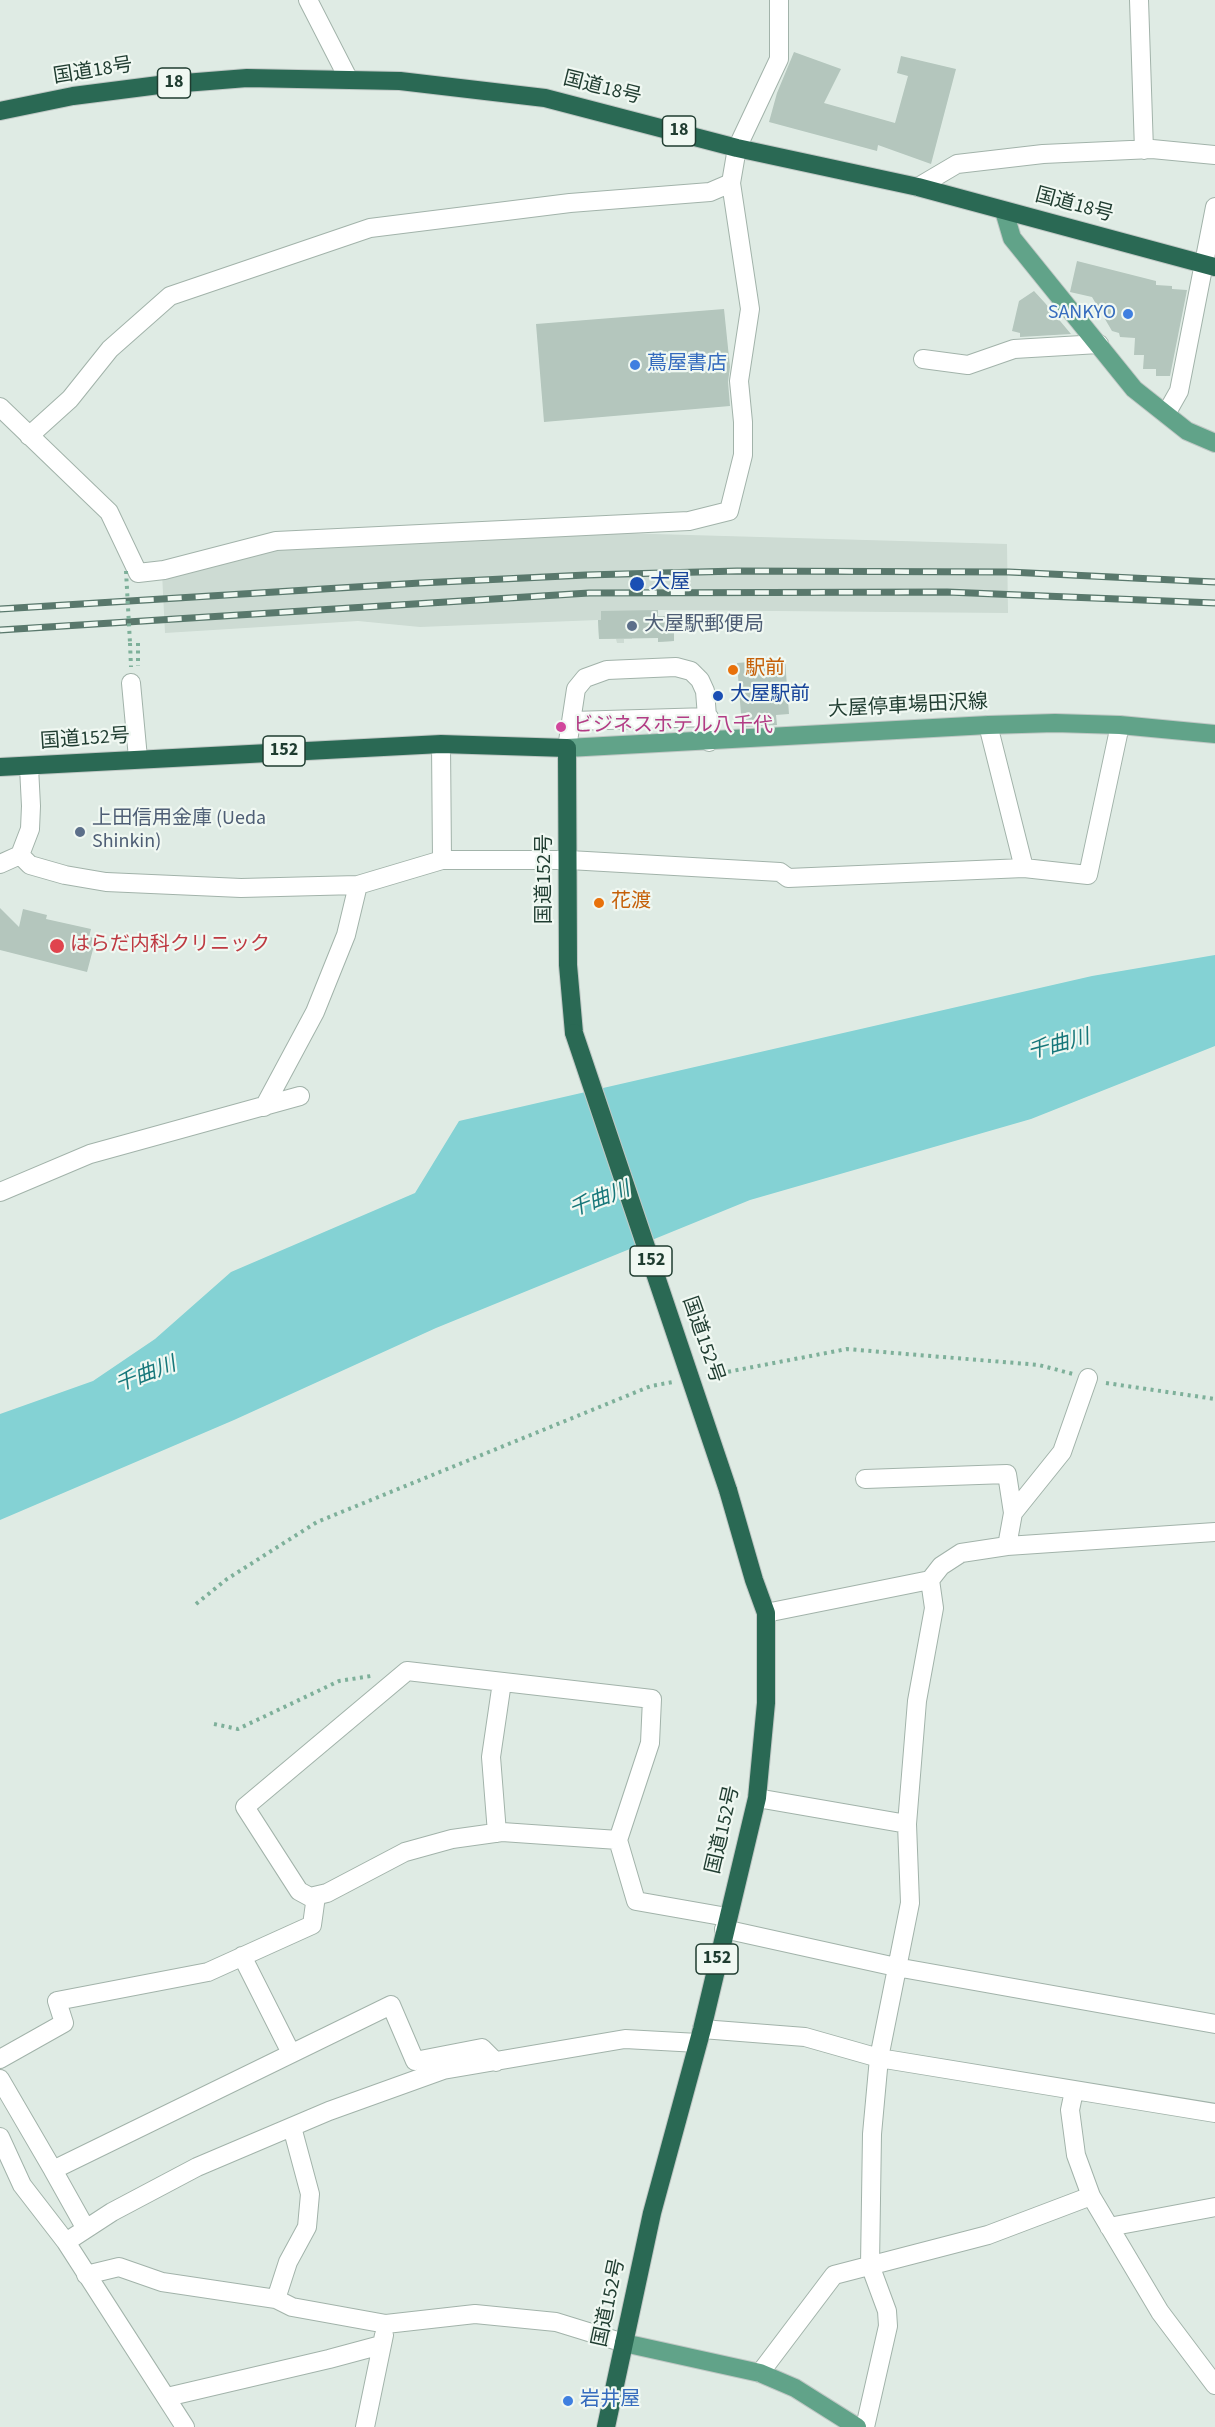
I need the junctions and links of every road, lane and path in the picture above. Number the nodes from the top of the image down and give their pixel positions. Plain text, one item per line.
1 (308, 0) edge
2 (779, 0) edge
3 (1139, 0) edge
4 (349, 80) junction
5 (0, 111) edge
6 (737, 148) junction
7 (1144, 150) junction
8 (1215, 155) edge
9 (731, 183) junction
10 (918, 187) junction
11 (1215, 207) edge
12 (1004, 211) junction
13 (1209, 266) edge
14 (1099, 344) junction
15 (923, 359) dead end
16 (0, 407) edge
17 (1166, 414) junction
18 (29, 436) junction
19 (1215, 443) edge
20 (126, 571) dead end
21 (130, 643) dead end
22 (131, 683) dead end
23 (708, 717) junction
24 (572, 721) junction
25 (988, 724) junction
26 (1120, 725) junction
27 (1215, 734) edge
28 (709, 742) junction
29 (441, 744) junction
30 (567, 748) junction
31 (138, 758) junction
32 (0, 767) edge
33 (29, 767) junction
34 (20, 855) junction
35 (442, 860) junction
36 (569, 860) junction
37 (0, 864) edge
38 (1024, 868) junction
39 (358, 885) junction
40 (300, 1096) dead end
41 (264, 1107) junction
42 (0, 1192) edge
43 (697, 1378) dead end
44 (1088, 1378) junction
45 (674, 1382) dead end
46 (1215, 1399) edge
47 (866, 1479) dead end
48 (1014, 1513) junction
49 (1215, 1532) edge
50 (1007, 1546) junction
51 (930, 1580) junction
52 (196, 1604) dead end
53 (766, 1613) junction
54 (373, 1676) dead end
55 (502, 1682) junction
56 (214, 1724) dead end
57 (757, 1798) junction
58 (908, 1824) junction
59 (497, 1833) junction
60 (618, 1840) junction
61 (316, 1896) junction
62 (726, 1923) junction
63 (242, 1956) junction
64 (896, 1967) junction
65 (1215, 2024) edge
66 (700, 2036) junction
67 (291, 2053) junction
68 (879, 2058) junction
69 (0, 2059) edge
70 (495, 2062) junction
71 (0, 2079) edge
72 (1074, 2091) junction
73 (1215, 2113) edge
74 (292, 2127) junction
75 (0, 2137) edge
76 (53, 2170) junction
77 (1091, 2196) junction
78 (1215, 2207) edge
79 (1109, 2228) junction
80 (86, 2229) junction
81 (66, 2242) junction
82 (870, 2265) junction
83 (86, 2275) junction
84 (276, 2300) junction
85 (386, 2324) junction
86 (624, 2343) junction
87 (381, 2345) junction
88 (760, 2373) junction
89 (1215, 2385) edge
90 (167, 2397) junction
91 (185, 2427) edge
92 (365, 2427) edge
93 (606, 2427) edge
94 (857, 2427) edge
95 (865, 2427) edge

1 - 4 street
2 - 6 street
3 - 7 street
4 - 5 highway, 国道18号 / 18
4 - 6 highway, 国道18号 / 18
6 - 9 street
6 - 10 highway, 国道18号 / 18
7 - 8 street
7 - 10 street
9 - 18 street
9 - 18 street
10 - 12 highway, 国道18号 / 18
11 - 13 street
12 - 13 highway, 国道18号 / 18
12 - 14 main road
13 - 17 street
14 - 15 street
14 - 17 main road
16 - 18 street
17 - 19 main road
20 - 21 path, bridge
22 - 31 street
23 - 24 street
23 - 24 street
23 - 28 street
24 - 30 street
25 - 26 main road, 大屋停車場田沢線
25 - 28 main road, 大屋停車場田沢線
25 - 38 street
26 - 27 main road, 大屋停車場田沢線
26 - 38 street
28 - 30 main road, 大屋停車場田沢線
29 - 30 highway, 国道152号 / 152
29 - 31 highway, 国道152号 / 152
29 - 35 street
30 - 36 highway, 国道152号 / 152
31 - 33 highway, 国道152号 / 152
32 - 33 highway, 国道152号 / 152
33 - 34 street
34 - 37 street
34 - 39 street
35 - 36 street
35 - 39 street
36 - 38 street
36 - 53 highway, 国道152号 / 152, bridge
39 - 41 street
40 - 41 street
41 - 42 street
43 - 44 path
44 - 46 path
44 - 48 street
45 - 52 path
47 - 48 street
48 - 50 street
49 - 50 street
50 - 51 street
51 - 53 street
51 - 58 street
53 - 57 highway, 国道152号 / 152
54 - 56 path
55 - 59 street
55 - 60 street
55 - 61 street
57 - 58 street
57 - 62 highway, 国道152号 / 152
58 - 64 street
59 - 60 street
59 - 61 street
60 - 62 street
61 - 63 street
62 - 64 street
62 - 66 highway, 国道152号 / 152
63 - 67 street
63 - 69 street
64 - 65 street
64 - 68 street
66 - 68 street
66 - 70 street
66 - 86 highway, 国道152号 / 152
67 - 70 street
67 - 76 street
68 - 72 street
68 - 82 street
70 - 74 street
71 - 76 street
72 - 73 street
72 - 77 street
74 - 80 street
74 - 84 street
75 - 81 street
76 - 80 street
77 - 79 street
77 - 82 street
78 - 79 street
79 - 89 street
80 - 81 street
81 - 83 street
82 - 88 street
82 - 95 street
83 - 84 street
83 - 90 street
84 - 85 street
85 - 86 street
85 - 87 street
86 - 88 main road
86 - 93 highway, 国道152号 / 152
87 - 90 street
87 - 92 street
88 - 94 main road
90 - 91 street

